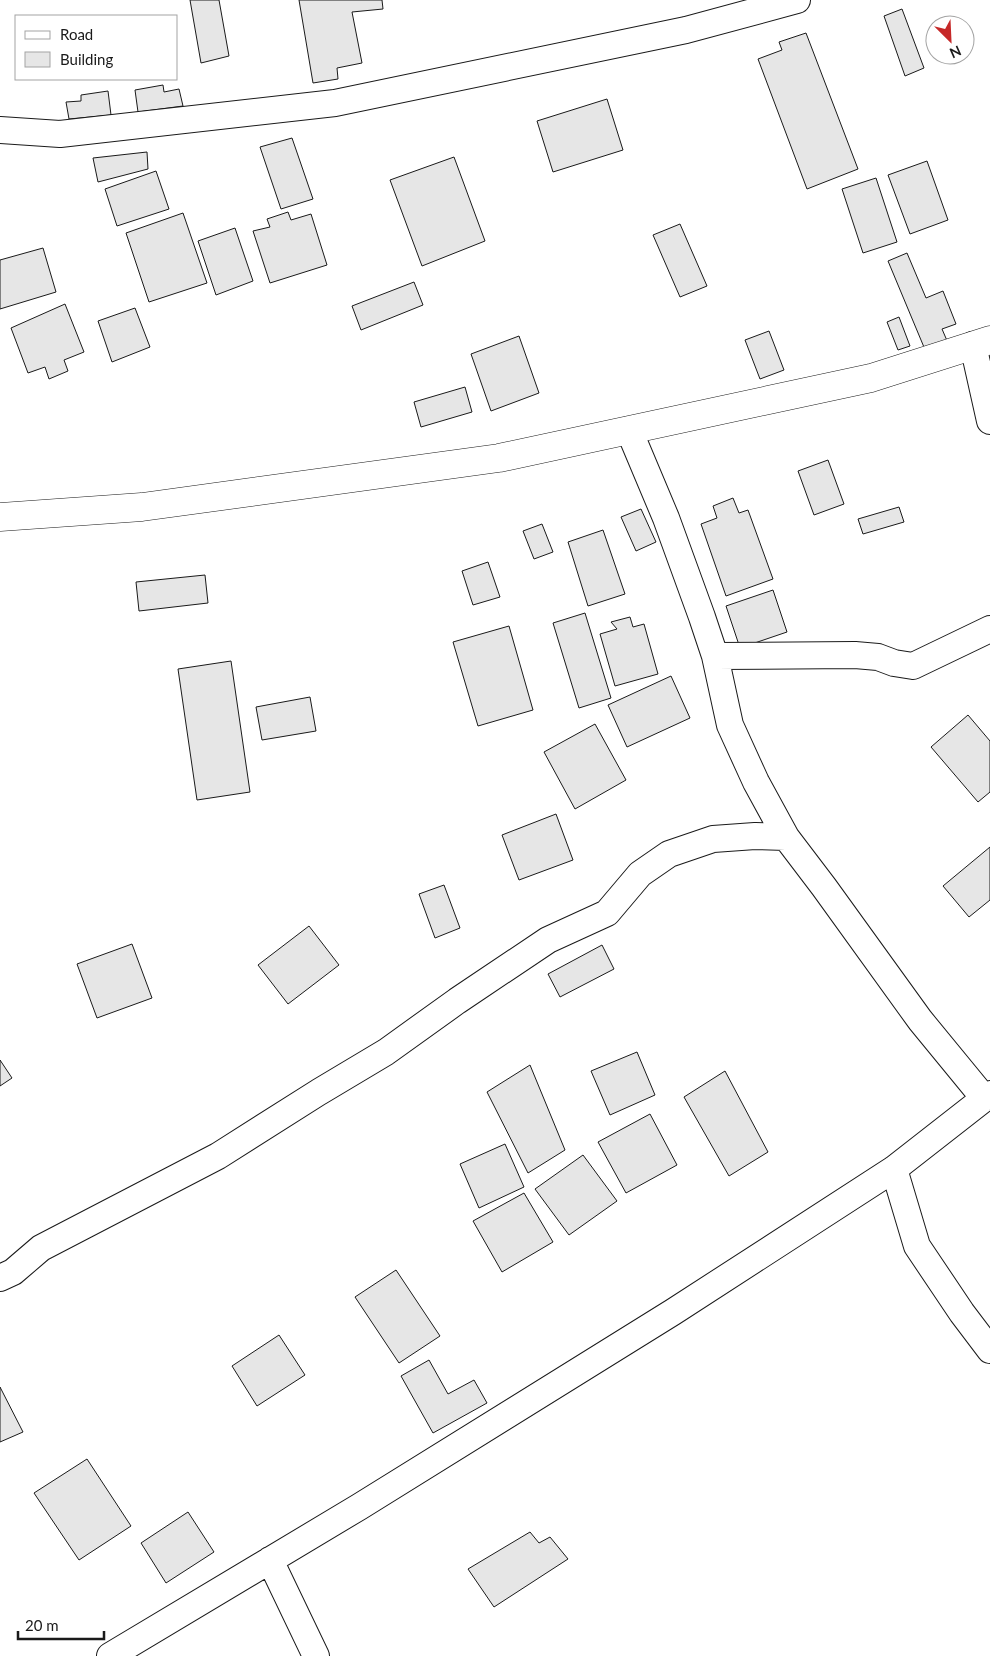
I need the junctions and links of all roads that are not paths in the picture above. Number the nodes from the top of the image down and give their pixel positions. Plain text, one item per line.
1 (797, 0) edge
2 (0, 130) edge
3 (981, 343) edge
4 (990, 421) edge
5 (629, 430) junction
6 (0, 517) edge
7 (990, 629) edge
8 (715, 656) junction
9 (786, 837) junction
10 (987, 1096) edge
11 (894, 1169) junction
12 (0, 1278) edge
13 (990, 1350) edge
14 (270, 1560) junction
15 (110, 1656) edge
16 (316, 1656) edge

1 - 2 street
3 - 4 street
3 - 5 street
5 - 6 street
5 - 8 street
7 - 8 street
8 - 9 street
9 - 10 street
9 - 12 street
10 - 11 street
11 - 13 street
11 - 14 street
14 - 15 street
14 - 16 street

